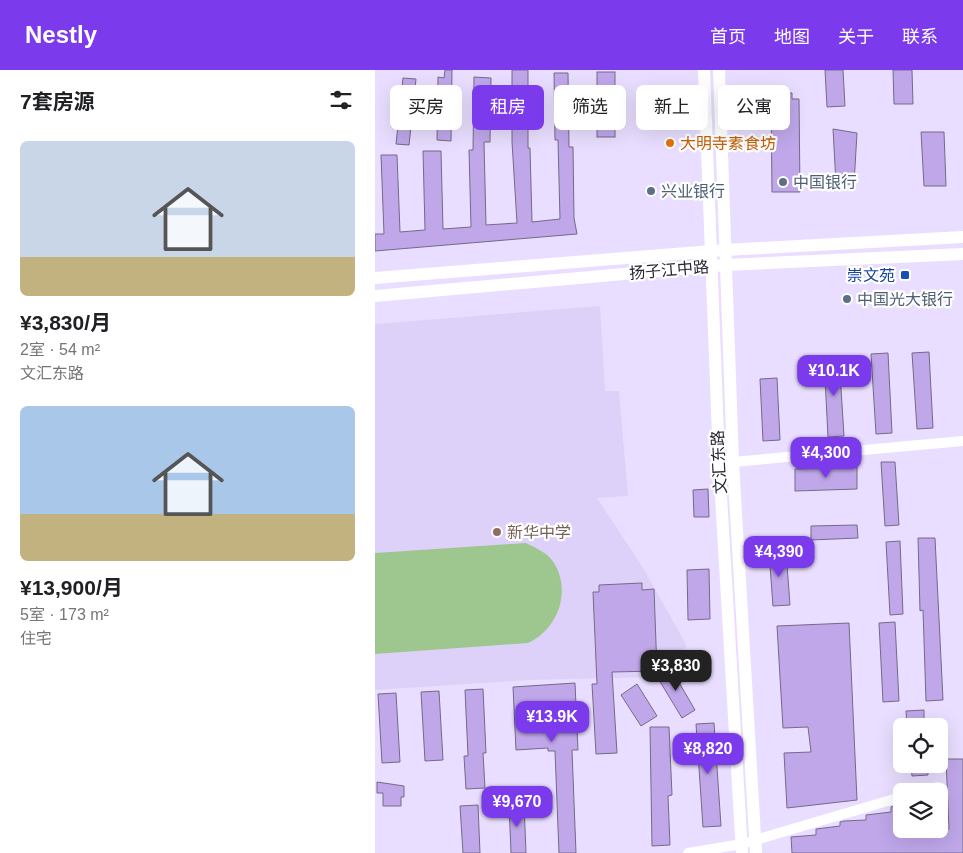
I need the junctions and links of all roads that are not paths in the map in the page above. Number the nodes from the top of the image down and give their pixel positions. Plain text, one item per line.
1 (704, 70) edge
2 (719, 70) edge
3 (963, 237) edge
4 (725, 250) junction
5 (710, 251) junction
6 (963, 254) edge
7 (726, 266) junction
8 (710, 267) junction
9 (375, 278) edge
10 (375, 296) edge
11 (963, 440) edge
12 (733, 462) junction
13 (893, 800) edge
14 (756, 847) edge
15 (742, 848) edge
16 (688, 853) edge

1 - 5 main road, 文汇东路
2 - 4 main road, 文汇东路
3 - 4 main road, 扬子江中路
4 - 5 main road, 扬子江中路
4 - 7 main road, 文汇东路
5 - 8 main road, 文汇东路
5 - 9 main road, 扬子江中路
6 - 7 main road, 扬子江中路
7 - 8 main road, 扬子江中路
7 - 12 main road, 文汇东路
8 - 10 main road, 扬子江中路
8 - 15 main road, 文汇东路
11 - 12 street
12 - 14 main road, 文汇东路
13 - 14 street
14 - 15 street
15 - 16 street

